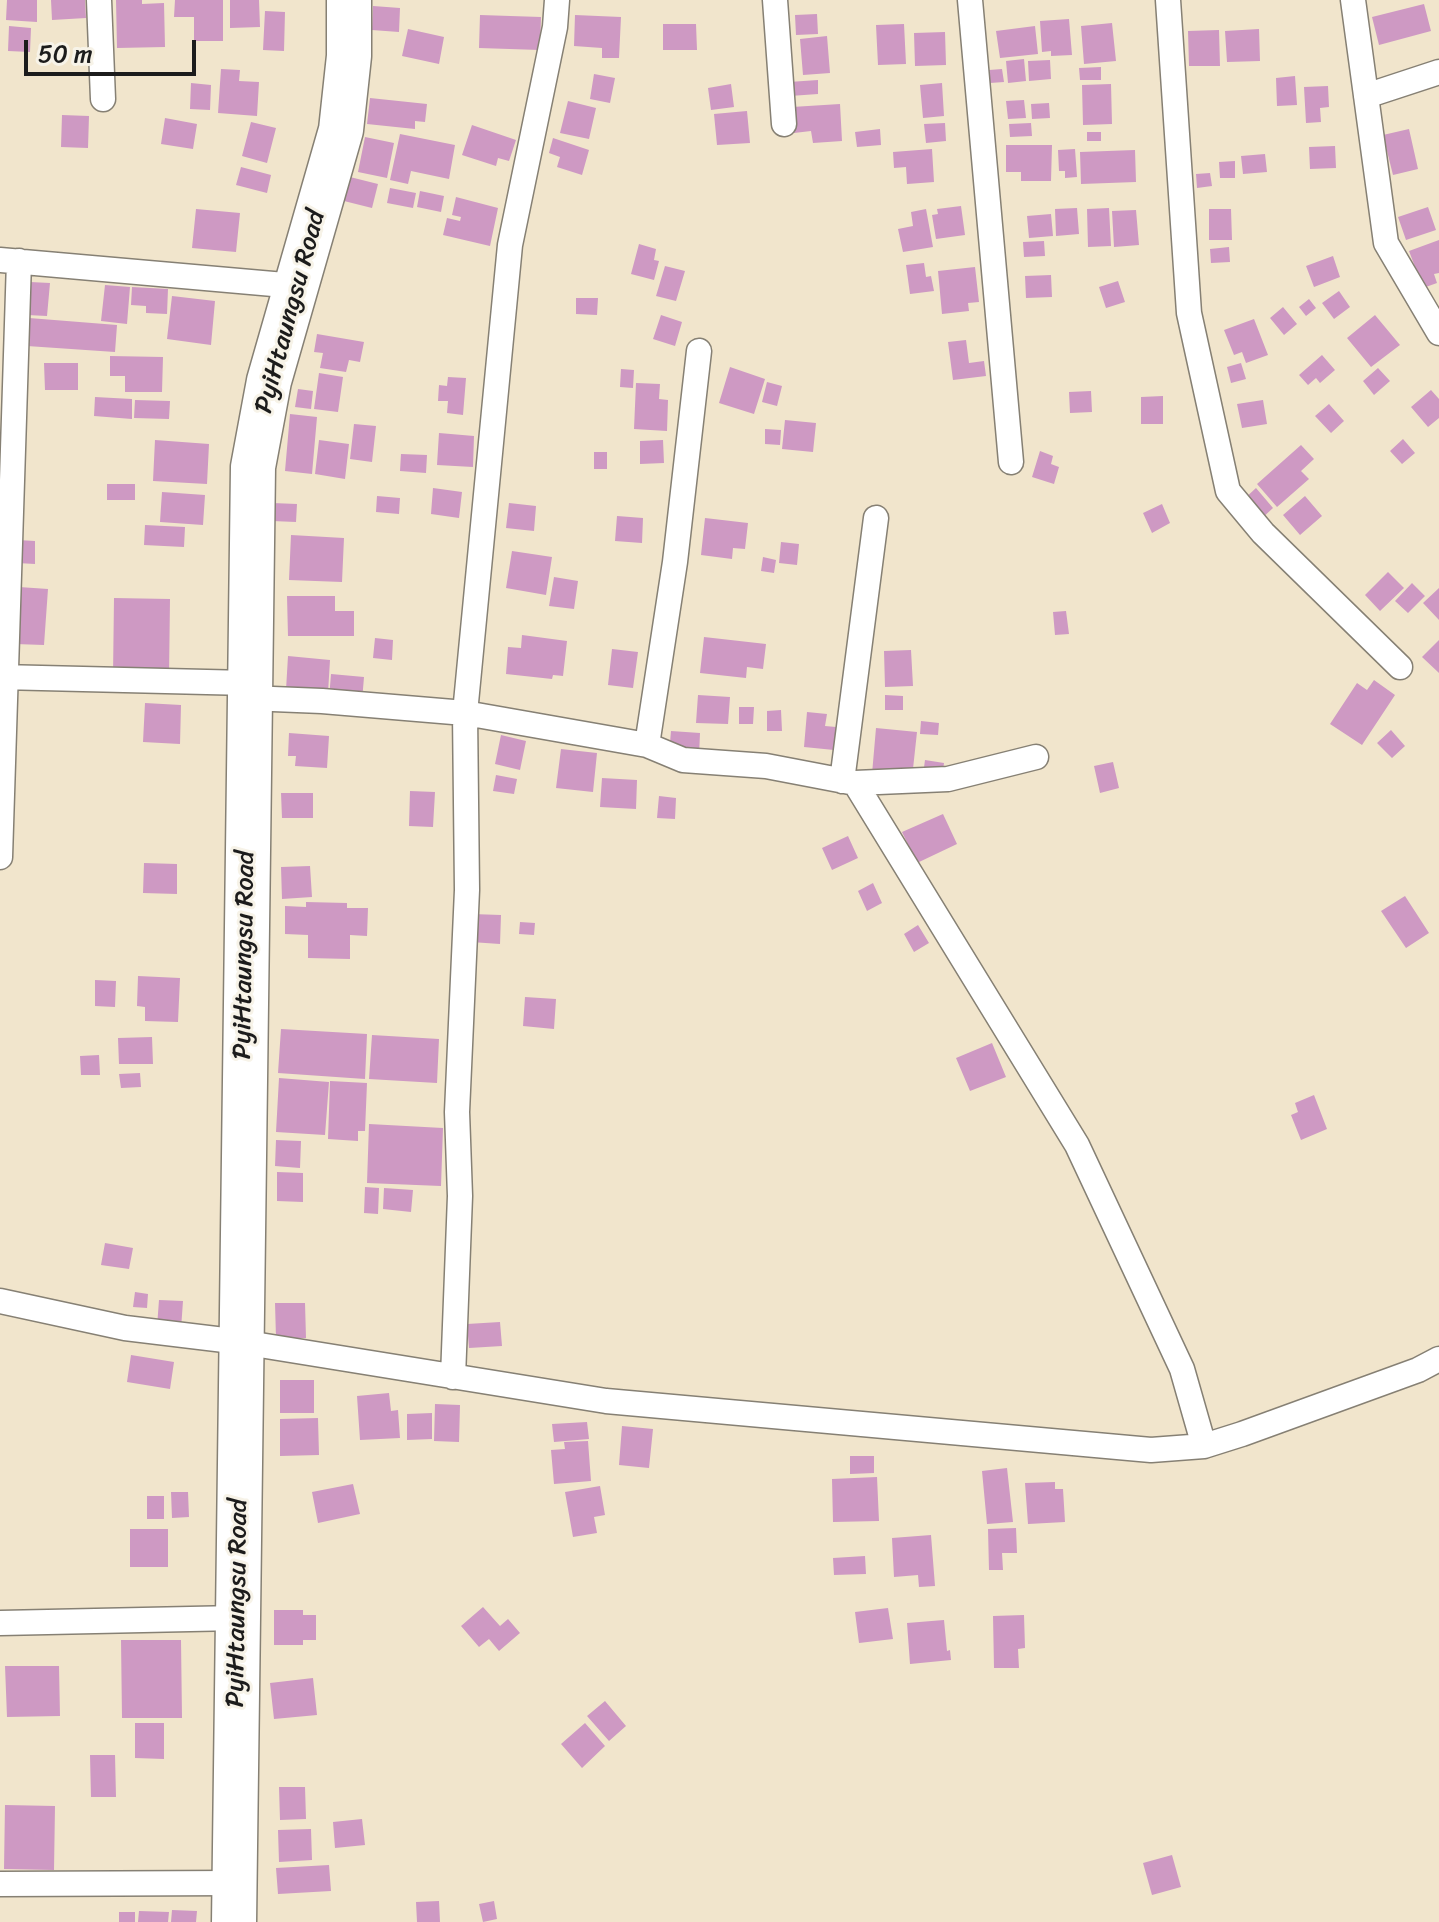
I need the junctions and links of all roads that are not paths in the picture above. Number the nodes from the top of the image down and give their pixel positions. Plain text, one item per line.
1 (99, 0) edge
2 (349, 0) edge
3 (557, 0) edge
4 (775, 0) edge
5 (970, 0) edge
6 (1168, 0) edge
7 (1353, 0) edge
8 (1439, 72) edge
9 (1366, 96) junction
10 (103, 99) dead end
11 (784, 124) dead end
12 (10, 261) edge
13 (296, 286) junction
14 (1439, 333) edge
15 (699, 351) dead end
16 (1011, 462) dead end
17 (876, 518) dead end
18 (1400, 667) dead end
19 (4, 677) edge
20 (248, 691) junction
21 (465, 713) junction
22 (647, 745) junction
23 (1036, 757) dead end
24 (848, 782) junction
25 (0, 857) edge
26 (0, 1301) edge
27 (241, 1342) junction
28 (1439, 1359) edge
29 (453, 1377) junction
30 (1204, 1446) junction
31 (238, 1618) junction
32 (0, 1623) edge
33 (0, 1884) edge
34 (234, 1902) edge

1 - 10 street
2 - 13 highway, PyiHtaungsu Road
3 - 21 street
4 - 11 street
5 - 16 street
6 - 18 street
7 - 9 street
8 - 9 street
9 - 14 street
12 - 13 street
12 - 19 street
13 - 20 highway, PyiHtaungsu Road
15 - 22 street
17 - 24 street
19 - 20 street
19 - 25 street
20 - 21 street
20 - 27 highway, PyiHtaungsu Road
21 - 22 street
21 - 29 street
22 - 24 street
23 - 24 street
24 - 30 street
26 - 27 street
27 - 29 street
27 - 31 highway, PyiHtaungsu Road
28 - 30 street
29 - 30 street
31 - 32 street
31 - 34 highway, PyiHtaungsu Road
33 - 34 street

